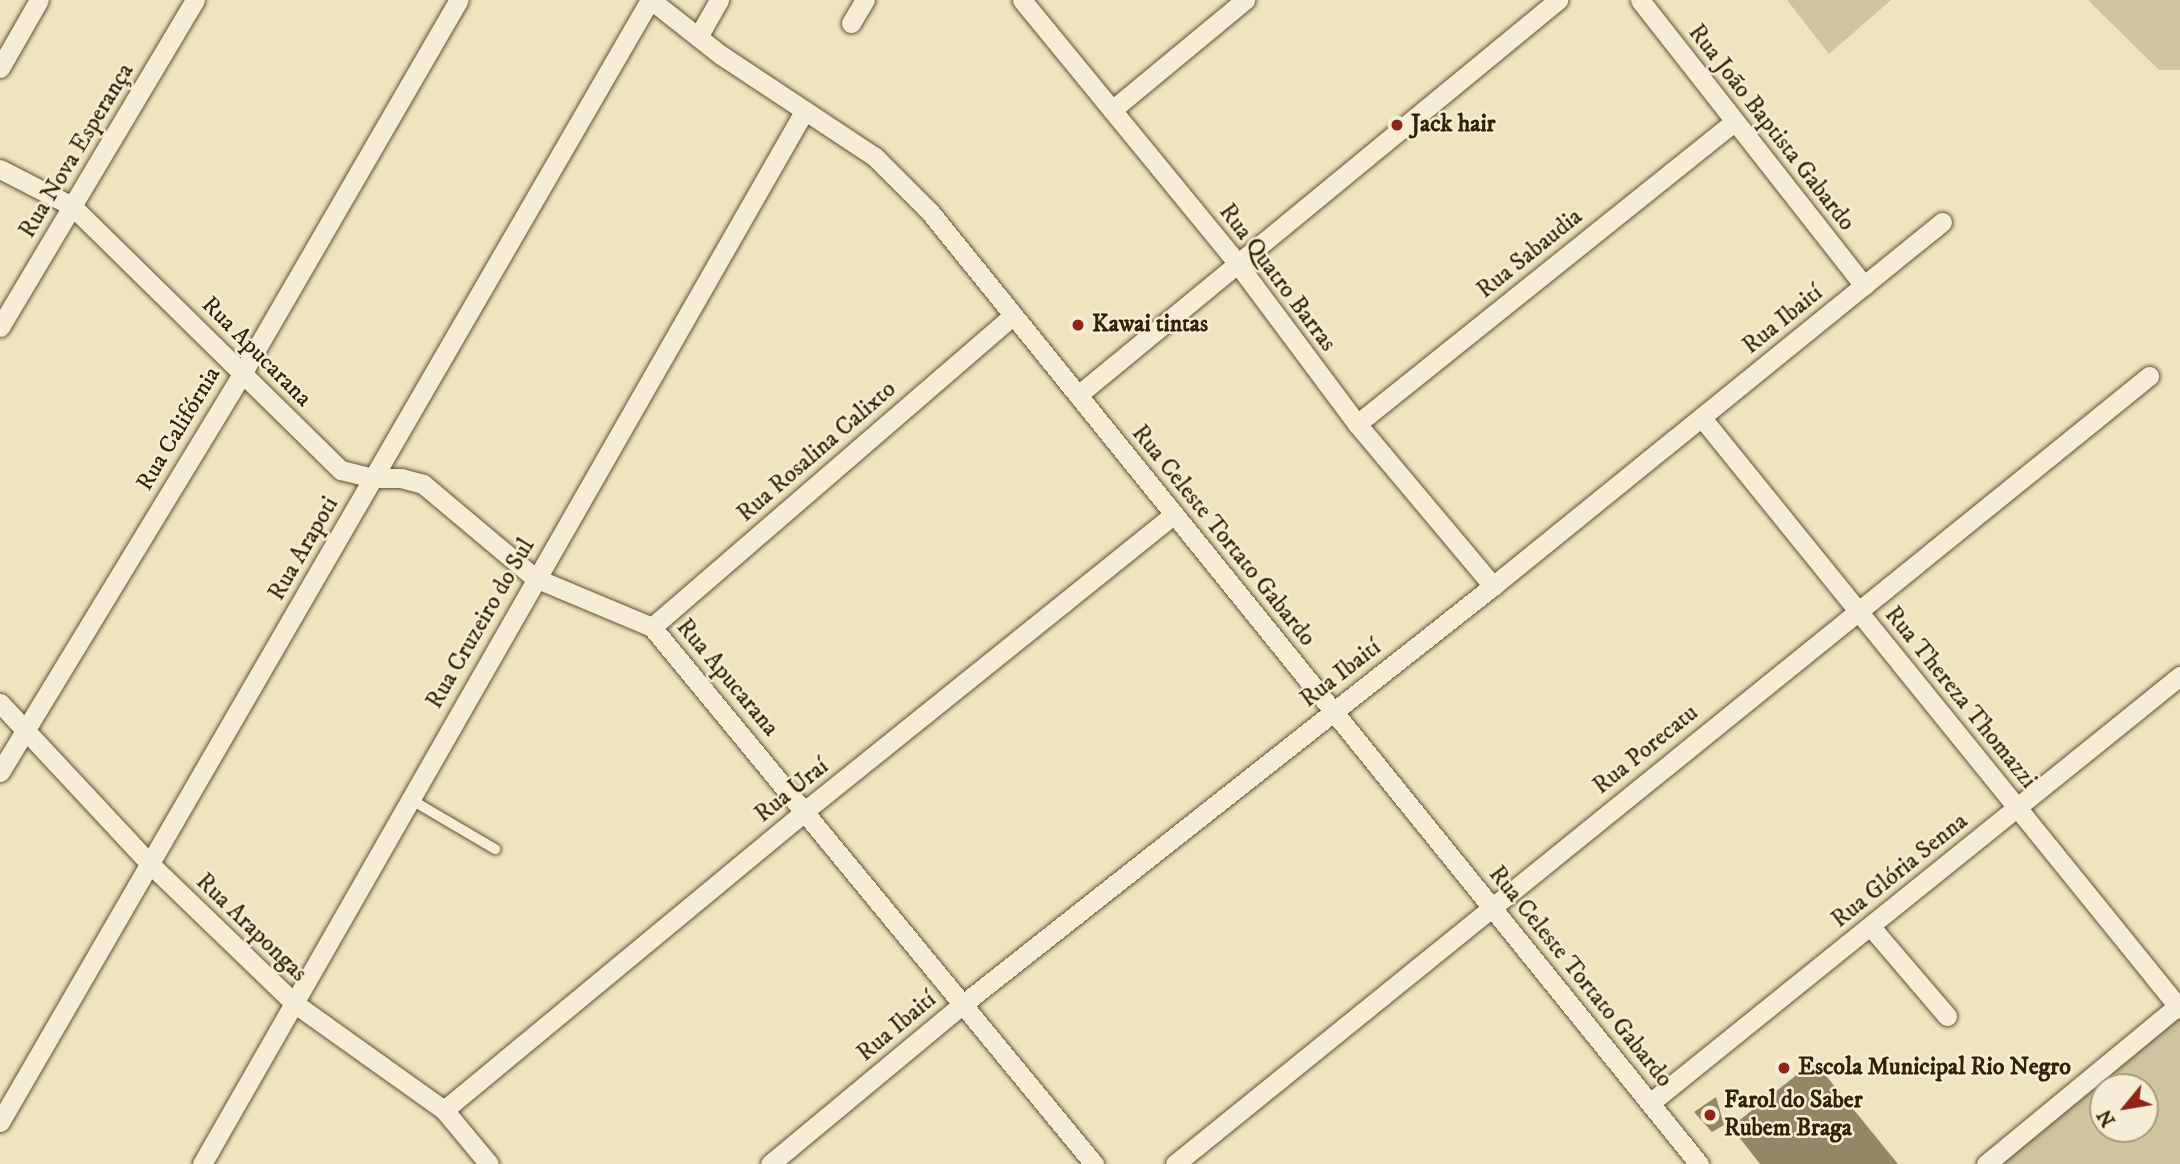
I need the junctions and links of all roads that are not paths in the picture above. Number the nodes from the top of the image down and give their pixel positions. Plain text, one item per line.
1 (39, 0) edge
2 (195, 0) edge
3 (459, 0) edge
4 (651, 0) edge
5 (719, 0) edge
6 (865, 0) edge
7 (1022, 0) edge
8 (1245, 0) edge
9 (1558, 0) edge
10 (1640, 0) edge
11 (851, 23) dead end
12 (698, 37) junction
13 (0, 68) edge
14 (805, 110) junction
15 (1112, 110) junction
16 (1733, 122) junction
17 (0, 169) edge
18 (72, 206) junction
19 (1942, 222) dead end
20 (1237, 263) junction
21 (1864, 286) junction
22 (1013, 315) junction
23 (0, 327) edge
24 (243, 372) junction
25 (2149, 376) dead end
26 (1078, 394) junction
27 (1702, 418) junction
28 (1357, 424) junction
29 (374, 478) junction
30 (1174, 513) junction
31 (535, 578) junction
32 (1493, 586) junction
33 (1858, 611) junction
34 (653, 627) junction
35 (2180, 676) edge
36 (0, 703) edge
37 (1333, 711) junction
38 (26, 729) junction
39 (0, 772) edge
40 (410, 799) junction
41 (2016, 807) junction
42 (806, 810) junction
43 (495, 849) dead end
44 (149, 863) junction
45 (1492, 907) junction
46 (1871, 927) junction
47 (294, 1003) junction
48 (963, 1004) junction
49 (2179, 1007) edge
50 (1947, 1016) dead end
51 (1650, 1103) junction
52 (444, 1110) junction
53 (0, 1122) edge
54 (202, 1164) edge
55 (489, 1164) edge
56 (769, 1164) edge
57 (1094, 1164) edge
58 (1175, 1164) edge
59 (1699, 1164) edge
60 (1986, 1164) edge

1 - 13 street
2 - 18 street, Rua Nova Esperança
3 - 24 street, Rua Califórnia
4 - 12 street, Rua Celeste Tortato Gabardo
4 - 29 street, Rua Arapoti
5 - 12 street
6 - 11 street
7 - 15 street, Rua Quatro Barras
8 - 15 street
9 - 20 street
10 - 16 street, Rua João Baptista Gabardo
12 - 14 street, Rua Celeste Tortato Gabardo
14 - 22 street, Rua Celeste Tortato Gabardo
14 - 31 street, Rua Cruzeiro do Sul
15 - 20 street, Rua Quatro Barras
16 - 21 street, Rua João Baptista Gabardo
16 - 28 street, Rua Sabaudia
17 - 18 street, Rua Apucarana
18 - 23 street, Rua Nova Esperança
18 - 24 street, Rua Apucarana
19 - 21 street, Rua Ibaití
20 - 26 street
20 - 28 street, Rua Quatro Barras
21 - 27 street, Rua Ibaití
22 - 26 street, Rua Celeste Tortato Gabardo
22 - 34 street, Rua Rosalina Calixto
24 - 29 street, Rua Apucarana
24 - 38 street, Rua Califórnia
25 - 33 street, Rua Porecatu
26 - 30 street, Rua Celeste Tortato Gabardo
27 - 32 street, Rua Ibaití
27 - 33 street, Rua Thereza Thomazzi
28 - 32 street, Rua Quatro Barras
29 - 31 street, Rua Apucarana
29 - 44 street, Rua Arapoti
30 - 37 street, Rua Celeste Tortato Gabardo
30 - 42 street, Rua Uraí
31 - 34 street, Rua Apucarana
31 - 40 street, Rua Cruzeiro do Sul
32 - 37 street, Rua Ibaití
33 - 41 street, Rua Thereza Thomazzi
33 - 45 street, Rua Porecatu
34 - 42 street, Rua Apucarana
35 - 41 street, Rua Glória Senna
36 - 38 street, Rua Arapongas
37 - 45 street, Rua Celeste Tortato Gabardo
37 - 48 street, Rua Ibaití
38 - 39 street, Rua Califórnia
38 - 44 street, Rua Arapongas
40 - 43 lane
40 - 47 street, Rua Cruzeiro do Sul
41 - 46 street, Rua Glória Senna
41 - 49 street, Rua Thereza Thomazzi
42 - 48 street, Rua Apucarana
42 - 52 street, Rua Uraí
44 - 47 street, Rua Arapongas
44 - 53 street, Rua Arapoti
45 - 51 street, Rua Celeste Tortato Gabardo
45 - 58 street, Rua Porecatu
46 - 50 street
46 - 51 street, Rua Glória Senna
47 - 52 street, Rua Arapongas
47 - 54 street, Rua Cruzeiro do Sul
48 - 56 street, Rua Ibaití
48 - 57 street, Rua Apucarana
49 - 60 street
51 - 59 street, Rua Celeste Tortato Gabardo
52 - 55 street, Rua Arapongas

